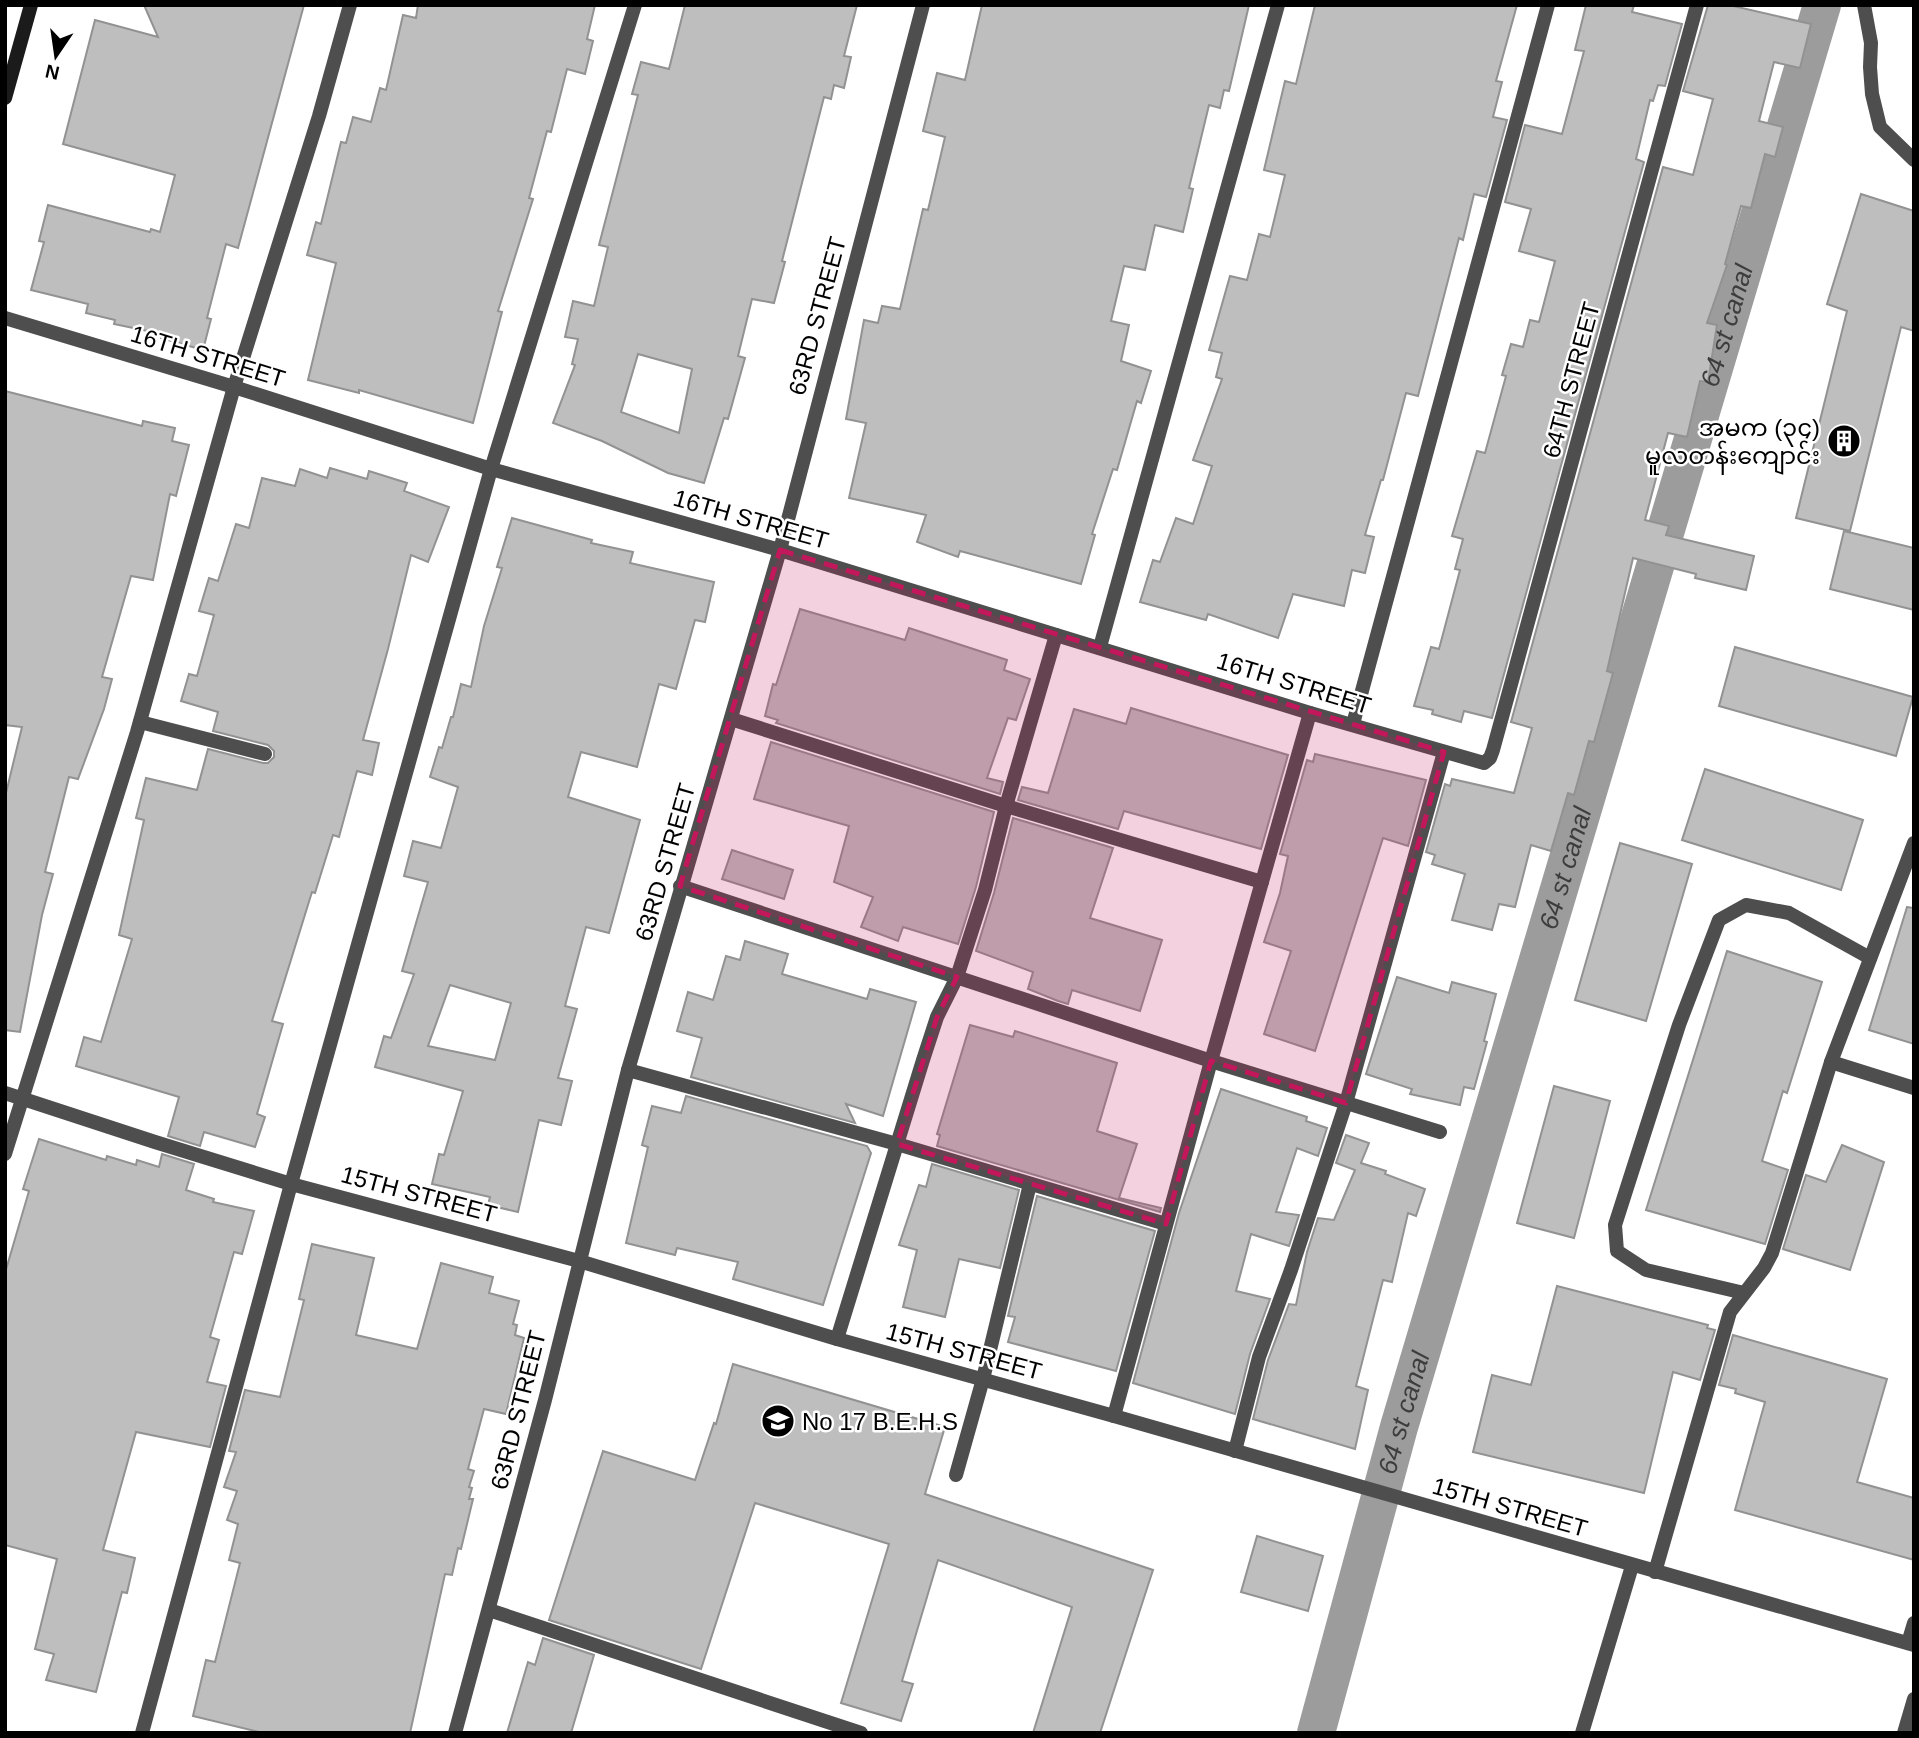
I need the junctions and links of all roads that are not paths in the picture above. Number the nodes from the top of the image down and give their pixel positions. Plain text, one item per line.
1 (31, 5) edge
2 (350, 5) edge
3 (635, 5) edge
4 (923, 5) edge
5 (1278, 5) edge
6 (1548, 5) edge
7 (1697, 5) edge
8 (1864, 5) edge
9 (5, 98) edge
10 (1914, 160) edge
11 (5, 318) edge
12 (234, 387) junction
13 (491, 468) junction
14 (780, 550) junction
15 (1056, 635) junction
16 (1100, 647) junction
17 (1310, 713) junction
18 (731, 719) junction
19 (140, 722) junction
20 (1353, 724) junction
21 (1444, 752) junction
22 (265, 754) dead end
23 (1484, 763) joint
24 (1006, 806) junction
25 (1914, 843) edge
26 (1262, 882) junction
27 (680, 886) junction
28 (1870, 958) junction
29 (957, 978) junction
30 (1211, 1061) junction
31 (1831, 1062) junction
32 (628, 1070) junction
33 (1914, 1088) edge
34 (5, 1093) edge
35 (23, 1098) junction
36 (1346, 1103) junction
37 (1440, 1132) dead end
38 (897, 1144) junction
39 (5, 1154) edge
40 (291, 1184) junction
41 (1030, 1184) junction
42 (1166, 1224) junction
43 (579, 1261) junction
44 (1744, 1293) junction
45 (837, 1339) junction
46 (983, 1380) junction
47 (1114, 1416) junction
48 (1235, 1451) junction
49 (956, 1475) dead end
50 (1632, 1566) junction
51 (1655, 1572) junction
52 (489, 1610) junction
53 (1914, 1623) edge
54 (1911, 1644) edge
55 (1914, 1699) edge
56 (142, 1733) edge
57 (455, 1733) edge
58 (861, 1733) edge
59 (1582, 1733) edge
60 (1904, 1733) edge

1 - 9 main road
2 - 12 street
3 - 13 street
4 - 14 street, 63RD STREET
5 - 16 street
6 - 20 street
7 - 23 street, 64TH STREET
8 - 10 street
11 - 12 street, 16TH STREET
12 - 13 street, 16TH STREET
12 - 19 street
13 - 14 street, 16TH STREET
13 - 40 street
14 - 15 street, 16TH STREET
14 - 18 street, 63RD STREET
15 - 16 street, 16TH STREET
15 - 24 street
16 - 17 street, 16TH STREET
17 - 20 street, 16TH STREET
17 - 26 street
18 - 24 street
18 - 27 street, 63RD STREET
19 - 22 street
19 - 35 street
20 - 21 street, 16TH STREET
21 - 23 street, 16TH STREET
21 - 36 street
24 - 26 street
24 - 29 street
25 - 28 street
26 - 30 street
27 - 29 street
27 - 32 street, 63RD STREET
28 - 31 street
28 - 44 street
29 - 30 street
29 - 38 street
30 - 36 street
30 - 42 street
31 - 33 street
31 - 44 street
32 - 38 street
32 - 43 street, 63RD STREET
34 - 35 street, 15TH STREET
35 - 39 street
35 - 40 street, 15TH STREET
36 - 37 street
36 - 48 street
38 - 41 street
38 - 45 street
40 - 43 street, 15TH STREET
40 - 56 street
41 - 42 street
41 - 46 street
42 - 47 street
43 - 45 street, 15TH STREET
43 - 52 street, 63RD STREET
44 - 51 street
45 - 46 street, 15TH STREET
46 - 47 street, 15TH STREET
46 - 49 street
47 - 48 street, 15TH STREET
48 - 50 street, 15TH STREET
50 - 51 street, 15TH STREET
50 - 59 street
51 - 54 street, 15TH STREET
52 - 57 street, 63RD STREET
52 - 58 street
53 - 54 street
55 - 60 street

